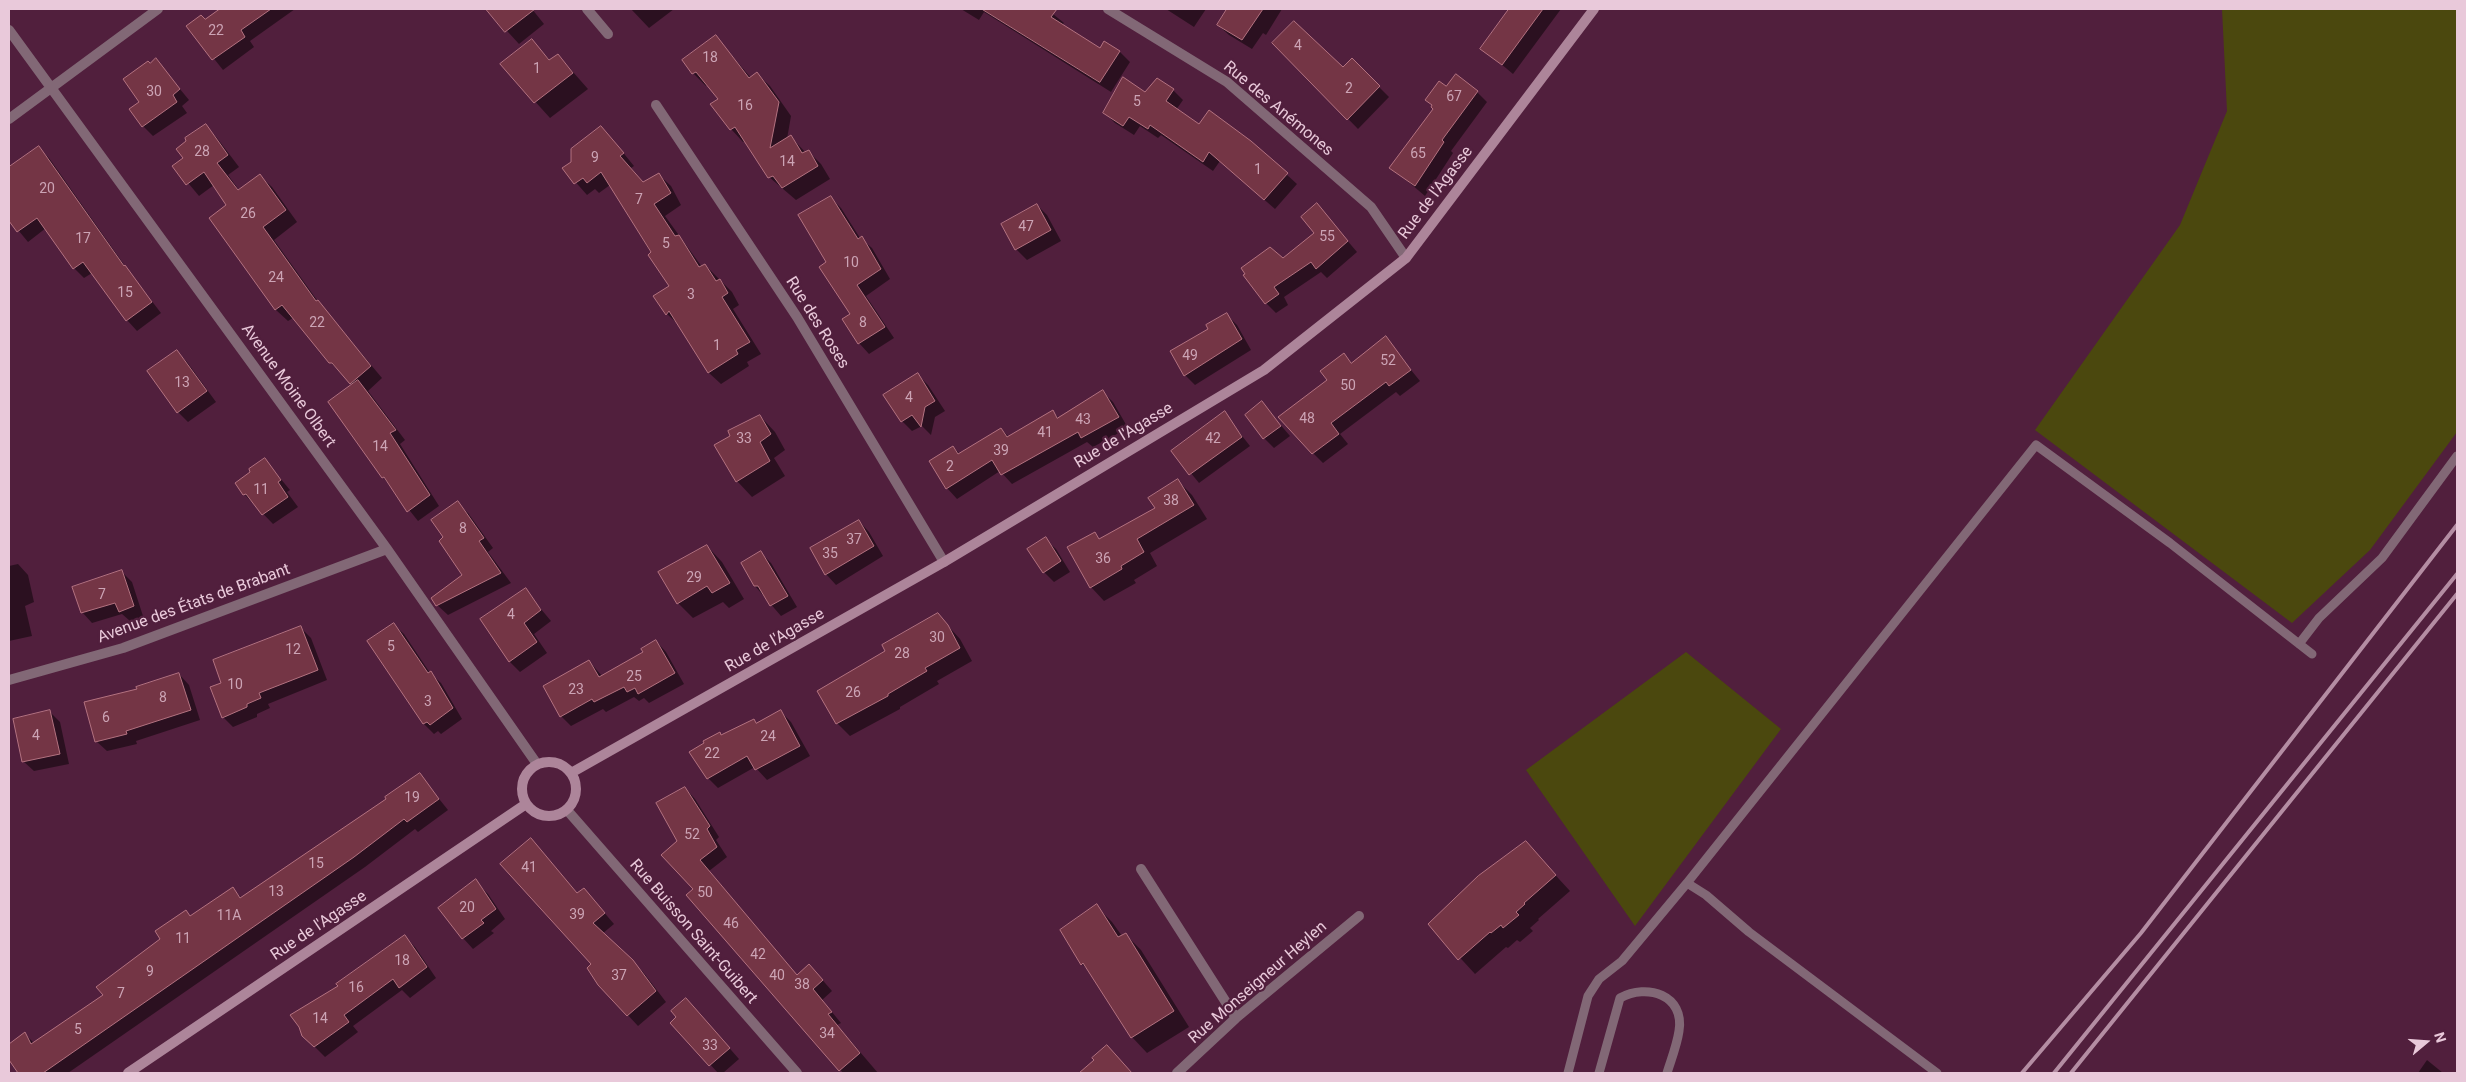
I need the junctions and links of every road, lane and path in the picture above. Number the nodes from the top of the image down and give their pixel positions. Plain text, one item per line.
1 (158, 9) edge
2 (587, 9) edge
3 (1108, 9) edge
4 (1594, 9) edge
5 (9, 30) edge
6 (608, 34) dead end
7 (52, 88) junction
8 (656, 105) dead end
9 (9, 119) edge
10 (1406, 258) junction
11 (2457, 456) edge
12 (387, 549) junction
13 (944, 562) junction
14 (2299, 644) junction
15 (2312, 654) dead end
16 (9, 680) edge
17 (537, 764) junction
18 (572, 773) junction
19 (526, 804) junction
20 (567, 810) junction
21 (1141, 870) dead end
22 (1687, 883) junction
23 (1358, 916) dead end
24 (1236, 1018) junction
25 (128, 1073) edge
26 (796, 1073) edge
27 (1178, 1073) edge
28 (1568, 1073) edge
29 (1599, 1073) edge
30 (1667, 1073) edge
31 (1937, 1073) edge

1 - 7 street
2 - 6 street
3 - 10 street, Rue des Anémones
4 - 10 street, Rue de l'Agasse
5 - 7 street, Avenue Moine Olbert
7 - 9 street
7 - 12 street, Avenue Moine Olbert
8 - 13 street, Rue des Roses
10 - 13 street, Rue de l'Agasse
11 - 14 lane
12 - 16 street, Avenue des États de Brabant
12 - 17 street, Avenue Moine Olbert
13 - 18 street, Rue de l'Agasse
14 - 15 lane
14 - 22 lane
17 - 18 street
17 - 19 street
18 - 20 street
19 - 20 street
19 - 25 street, Rue de l'Agasse
20 - 26 street, Rue Buisson Saint-Guibert
21 - 24 street
22 - 28 lane
22 - 31 lane
23 - 24 street, Rue Monseigneur Heylen
24 - 27 street, Rue Monseigneur Heylen
29 - 30 lane

